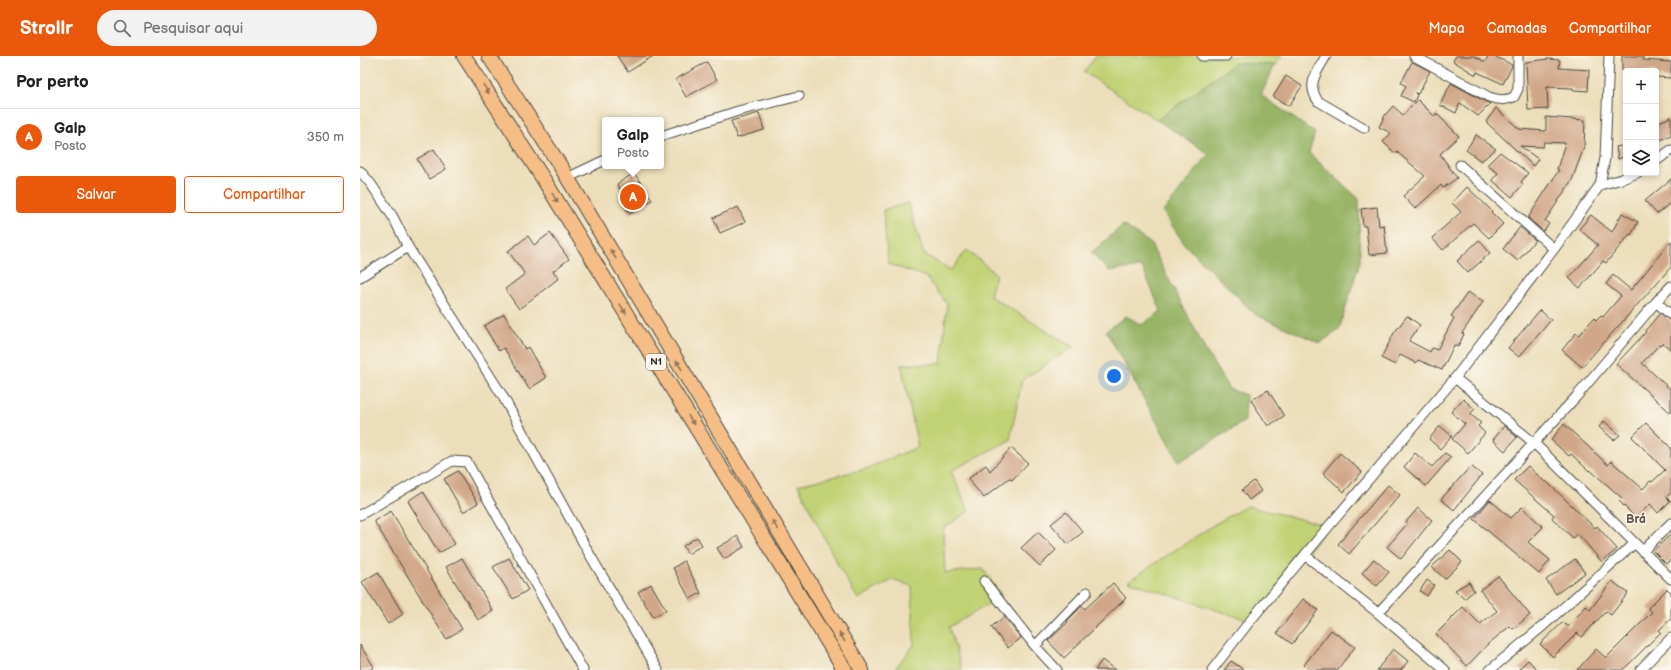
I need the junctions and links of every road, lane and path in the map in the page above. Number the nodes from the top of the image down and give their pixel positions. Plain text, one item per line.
1 (464, 56) edge
2 (489, 56) edge
3 (1202, 56) edge
4 (1226, 56) edge
5 (1326, 56) edge
6 (1414, 56) edge
7 (1518, 56) edge
8 (1609, 56) edge
9 (799, 96) dead end
10 (1364, 128) dead end
11 (664, 135) edge
12 (1671, 150) edge
13 (1659, 159) edge
14 (602, 161) edge
15 (1460, 165) dead end
16 (360, 171) edge
17 (1630, 176) edge
18 (567, 178) junction
19 (1600, 185) junction
20 (408, 247) junction
21 (1554, 249) junction
22 (360, 278) edge
23 (1671, 286) edge
24 (1656, 302) junction
25 (1671, 315) edge
26 (1455, 378) junction
27 (1534, 443) junction
28 (360, 515) edge
29 (1671, 523) edge
30 (1634, 543) junction
31 (1643, 551) junction
32 (1305, 555) junction
33 (1671, 579) edge
34 (984, 581) dead end
35 (1087, 592) dead end
36 (1378, 613) junction
37 (1671, 638) edge
38 (1035, 646) junction
39 (583, 670) edge
40 (658, 670) edge
41 (845, 670) edge
42 (862, 670) edge
43 (1057, 670) edge
44 (1212, 670) edge
45 (1445, 670) edge
46 (1490, 670) edge
47 (1640, 670) edge

1 -> 41 main road, N1
2 - 18 main road, N1
3 - 4 street
5 - 10 street
6 - 7 street
8 - 19 street
9 - 11 street
12 - 13 street
14 - 18 street
15 - 21 street
16 - 20 street
17 - 19 street
42 -> 18 main road, N1
19 - 21 street
20 - 22 street
20 - 40 street
21 - 26 street
23 - 24 street
24 - 25 street
24 - 27 street
26 - 27 street
26 - 32 street
27 - 30 street
27 - 36 street
28 - 39 street
29 - 31 street
30 - 31 street
30 - 46 street
31 - 33 street
32 - 36 street
32 - 44 street
34 - 38 street
35 - 38 street
36 - 45 street
37 - 47 street
38 - 43 street

